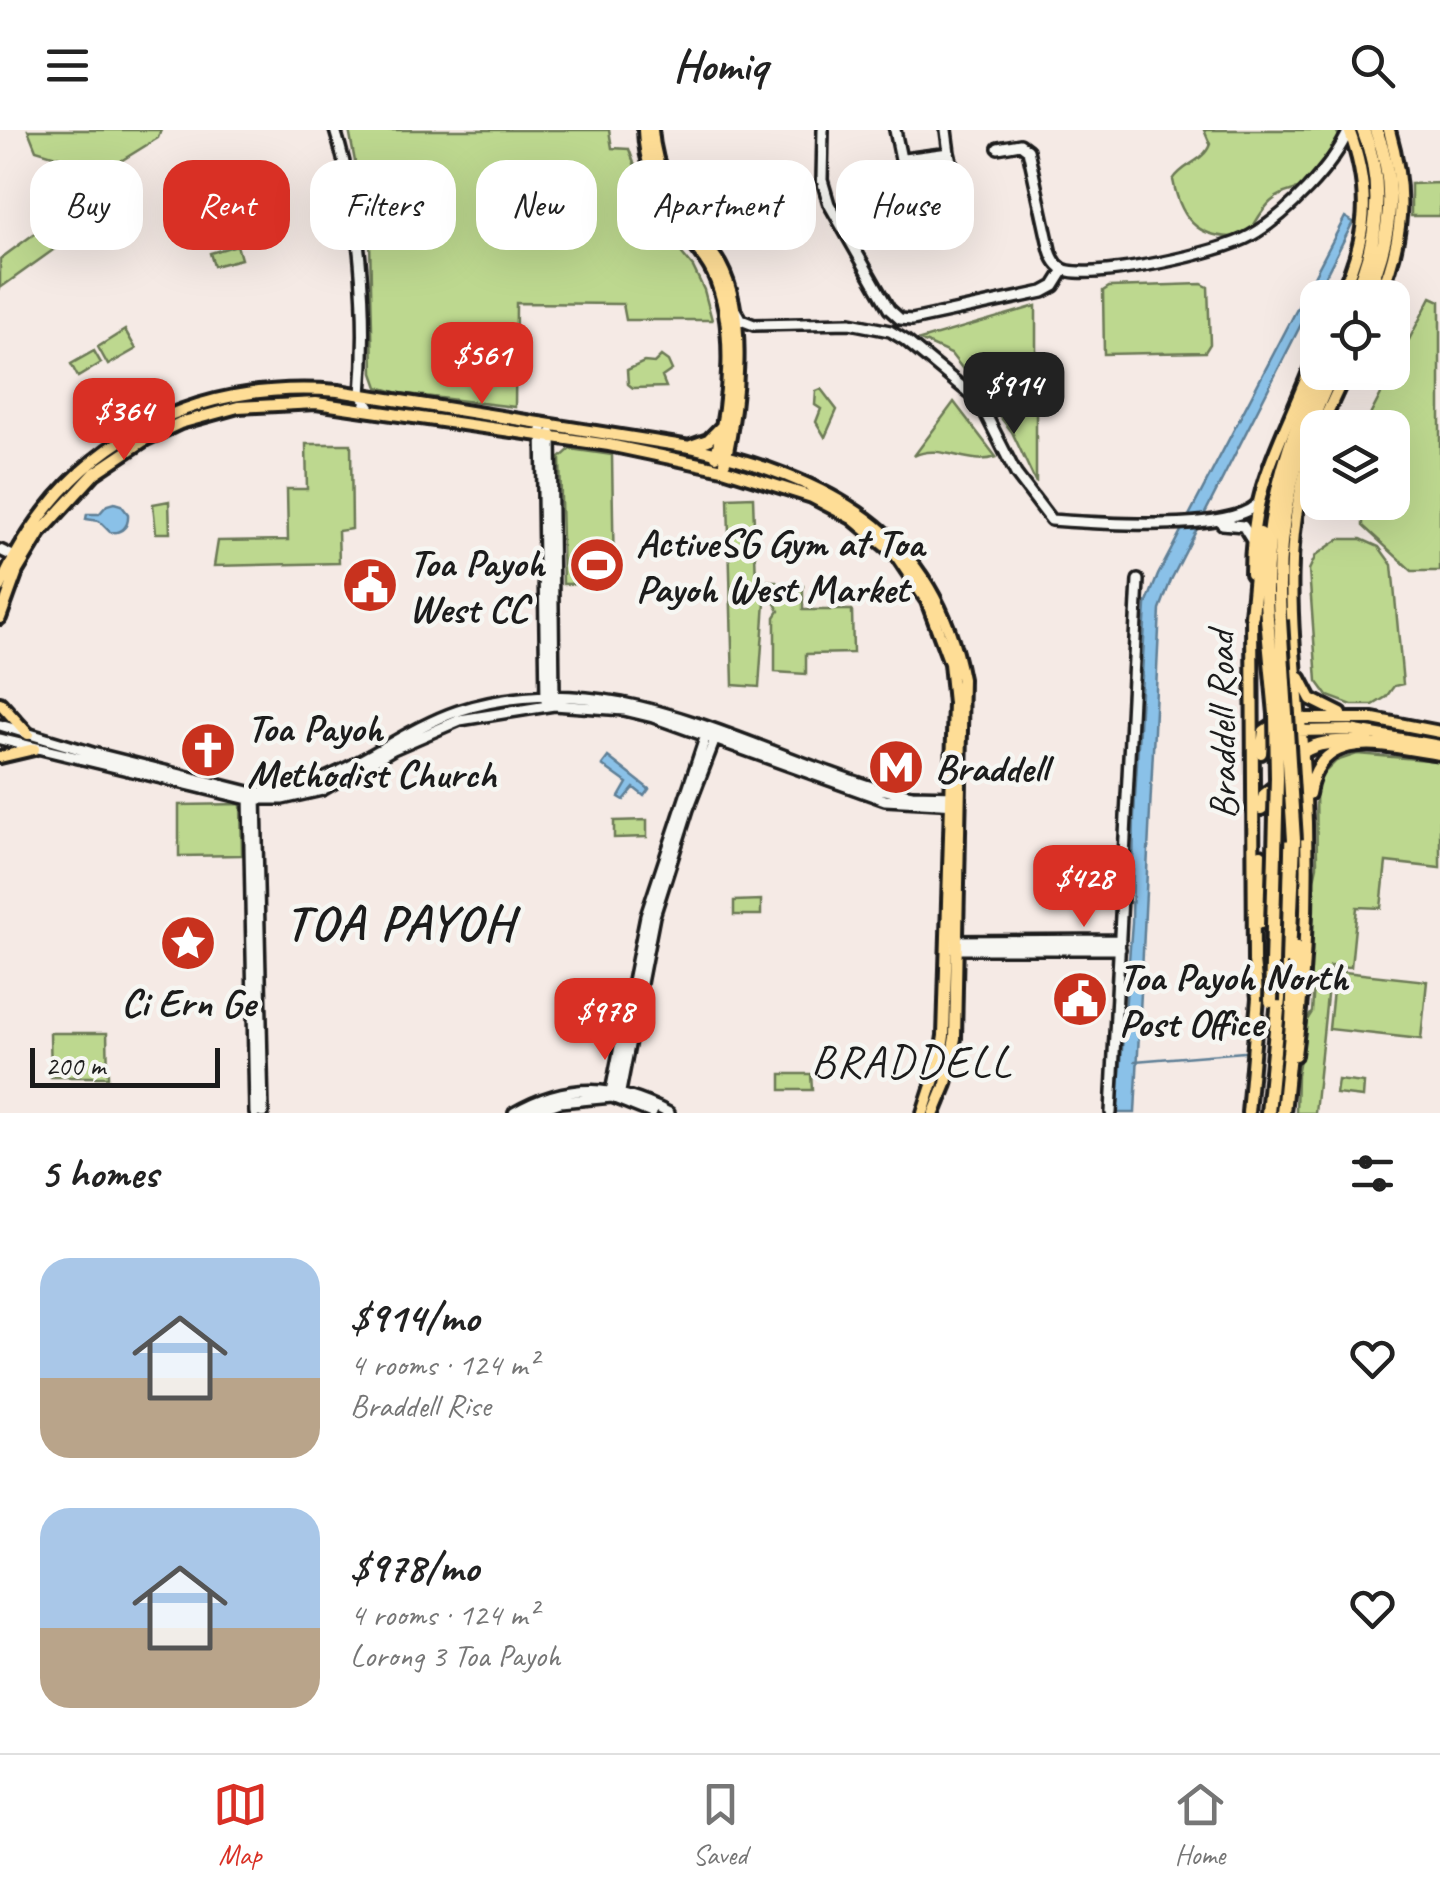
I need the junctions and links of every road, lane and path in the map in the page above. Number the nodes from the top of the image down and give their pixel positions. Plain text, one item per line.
1 (335, 130) edge
2 (648, 130) edge
3 (823, 130) edge
4 (895, 130) edge
5 (946, 130) edge
6 (1349, 130) edge
7 (1362, 130) edge
8 (1376, 130) edge
9 (1389, 130) edge
10 (998, 148) dead end
11 (949, 153) junction
12 (1337, 154) junction
13 (1358, 154) junction
14 (904, 159) junction
15 (1064, 270) junction
16 (1347, 280) edge
17 (1367, 280) edge
18 (1371, 280) edge
19 (1377, 280) edge
20 (734, 308) junction
21 (860, 327) junction
22 (735, 343) junction
23 (1300, 389) edge
24 (1312, 390) edge
25 (1325, 390) edge
26 (338, 391) junction
27 (365, 392) junction
28 (1309, 396) junction
29 (338, 405) junction
30 (371, 410) junction
31 (546, 424) junction
32 (727, 424) junction
33 (546, 437) junction
34 (690, 447) junction
35 (722, 454) junction
36 (744, 462) junction
37 (718, 468) junction
38 (1300, 477) edge
39 (1300, 496) edge
40 (1256, 505) junction
41 (1206, 522) junction
42 (1251, 539) junction
43 (0, 550) edge
44 (14, 557) junction
45 (1278, 570) junction
46 (1138, 580) dead end
47 (0, 586) edge
48 (931, 599) junction
49 (1252, 616) junction
50 (0, 618) edge
51 (1274, 620) junction
52 (1296, 658) junction
53 (1252, 699) junction
54 (550, 700) junction
55 (0, 703) edge
56 (1372, 719) junction
57 (0, 725) edge
58 (1300, 725) junction
59 (1268, 726) junction
60 (1440, 732) edge
61 (28, 734) junction
62 (712, 734) junction
63 (0, 739) edge
64 (1368, 742) junction
65 (1440, 746) edge
66 (34, 749) junction
67 (1303, 751) junction
68 (1440, 754) edge
69 (0, 756) edge
70 (1284, 793) junction
71 (252, 796) junction
72 (956, 800) junction
73 (1261, 808) junction
74 (1306, 810) junction
75 (1120, 944) junction
76 (952, 945) junction
77 (1264, 1000) junction
78 (1290, 1000) junction
79 (615, 1094) junction
80 (255, 1113) edge
81 (263, 1113) edge
82 (514, 1113) edge
83 (530, 1113) edge
84 (652, 1113) edge
85 (669, 1113) edge
86 (924, 1113) edge
87 (934, 1113) edge
88 (1111, 1113) edge
89 (1248, 1113) edge
90 (1260, 1113) edge
91 (1271, 1113) edge
92 (1285, 1113) edge

1 - 27 street
2 - 20 main road
2 - 32 main road
3 - 15 street
4 - 14 street
5 - 11 street
6 - 12 street
6 - 13 main road
7 - 17 highway
8 - 18 highway
9 - 19 main road
10 - 15 street
11 - 14 street
11 - 14 street
12 - 13 street
12 - 15 street
13 - 16 main road
20 - 21 street
20 - 22 main road
21 - 22 street
21 - 41 street
22 - 32 main road
23 - 40 main road, Braddell Road
24 - 28 highway, Braddell Road
25 - 45 highway, Braddell Road
26 - 27 main road
26 - 29 main road
26 - 44 main road
27 - 30 street
27 - 31 main road
28 - 49 highway
28 - 51 highway, Braddell Road
29 - 30 main road
29 - 50 main road
30 - 33 main road
31 - 33 street
31 - 34 main road
32 - 34 main road
32 - 35 main road
32 - 36 main road
33 - 37 main road
33 - 54 street
34 - 35 main road
35 - 36 main road
35 - 37 main road
36 - 48 main road
37 - 48 main road
38 - 45 highway
39 - 52 main road, Braddell Road
40 - 41 street
40 - 42 main road, Braddell Road
41 - 42 street
42 - 49 main road, Braddell Road
43 - 44 street
44 - 47 main road
45 - 51 highway, Braddell Road
46 - 75 street
48 - 72 main road
49 - 53 main road, Braddell Road
51 - 77 highway, Braddell Road, bridge
51 - 78 highway, Braddell Road, bridge
52 - 56 main road
52 - 58 main road, Braddell Road
53 - 59 main road
53 - 77 main road, Braddell Road
54 - 62 street
54 - 71 street
55 - 61 main road
56 - 58 main road
56 - 60 main road
57 - 61 street
58 - 59 main road
58 - 65 main road
58 - 67 main road, Braddell Road
59 - 73 main road
61 - 71 street
62 - 72 street
62 - 79 street
63 - 66 street
64 - 67 highway
64 - 68 main road
64 - 74 main road
66 - 69 main road
66 - 71 street
67 - 70 highway
67 - 74 main road, Braddell Road
70 - 73 highway
70 - 91 highway
71 - 80 street
71 - 81 street
72 - 76 main road
73 - 77 main road
74 - 92 main road, Braddell Road
75 - 76 street
75 - 88 street
76 - 86 main road
76 - 87 main road
77 - 89 main road, Braddell Road
77 - 90 highway, Braddell Road
78 - 91 highway
78 - 92 highway
79 - 82 street
79 - 83 street
79 - 84 street
79 - 85 street

